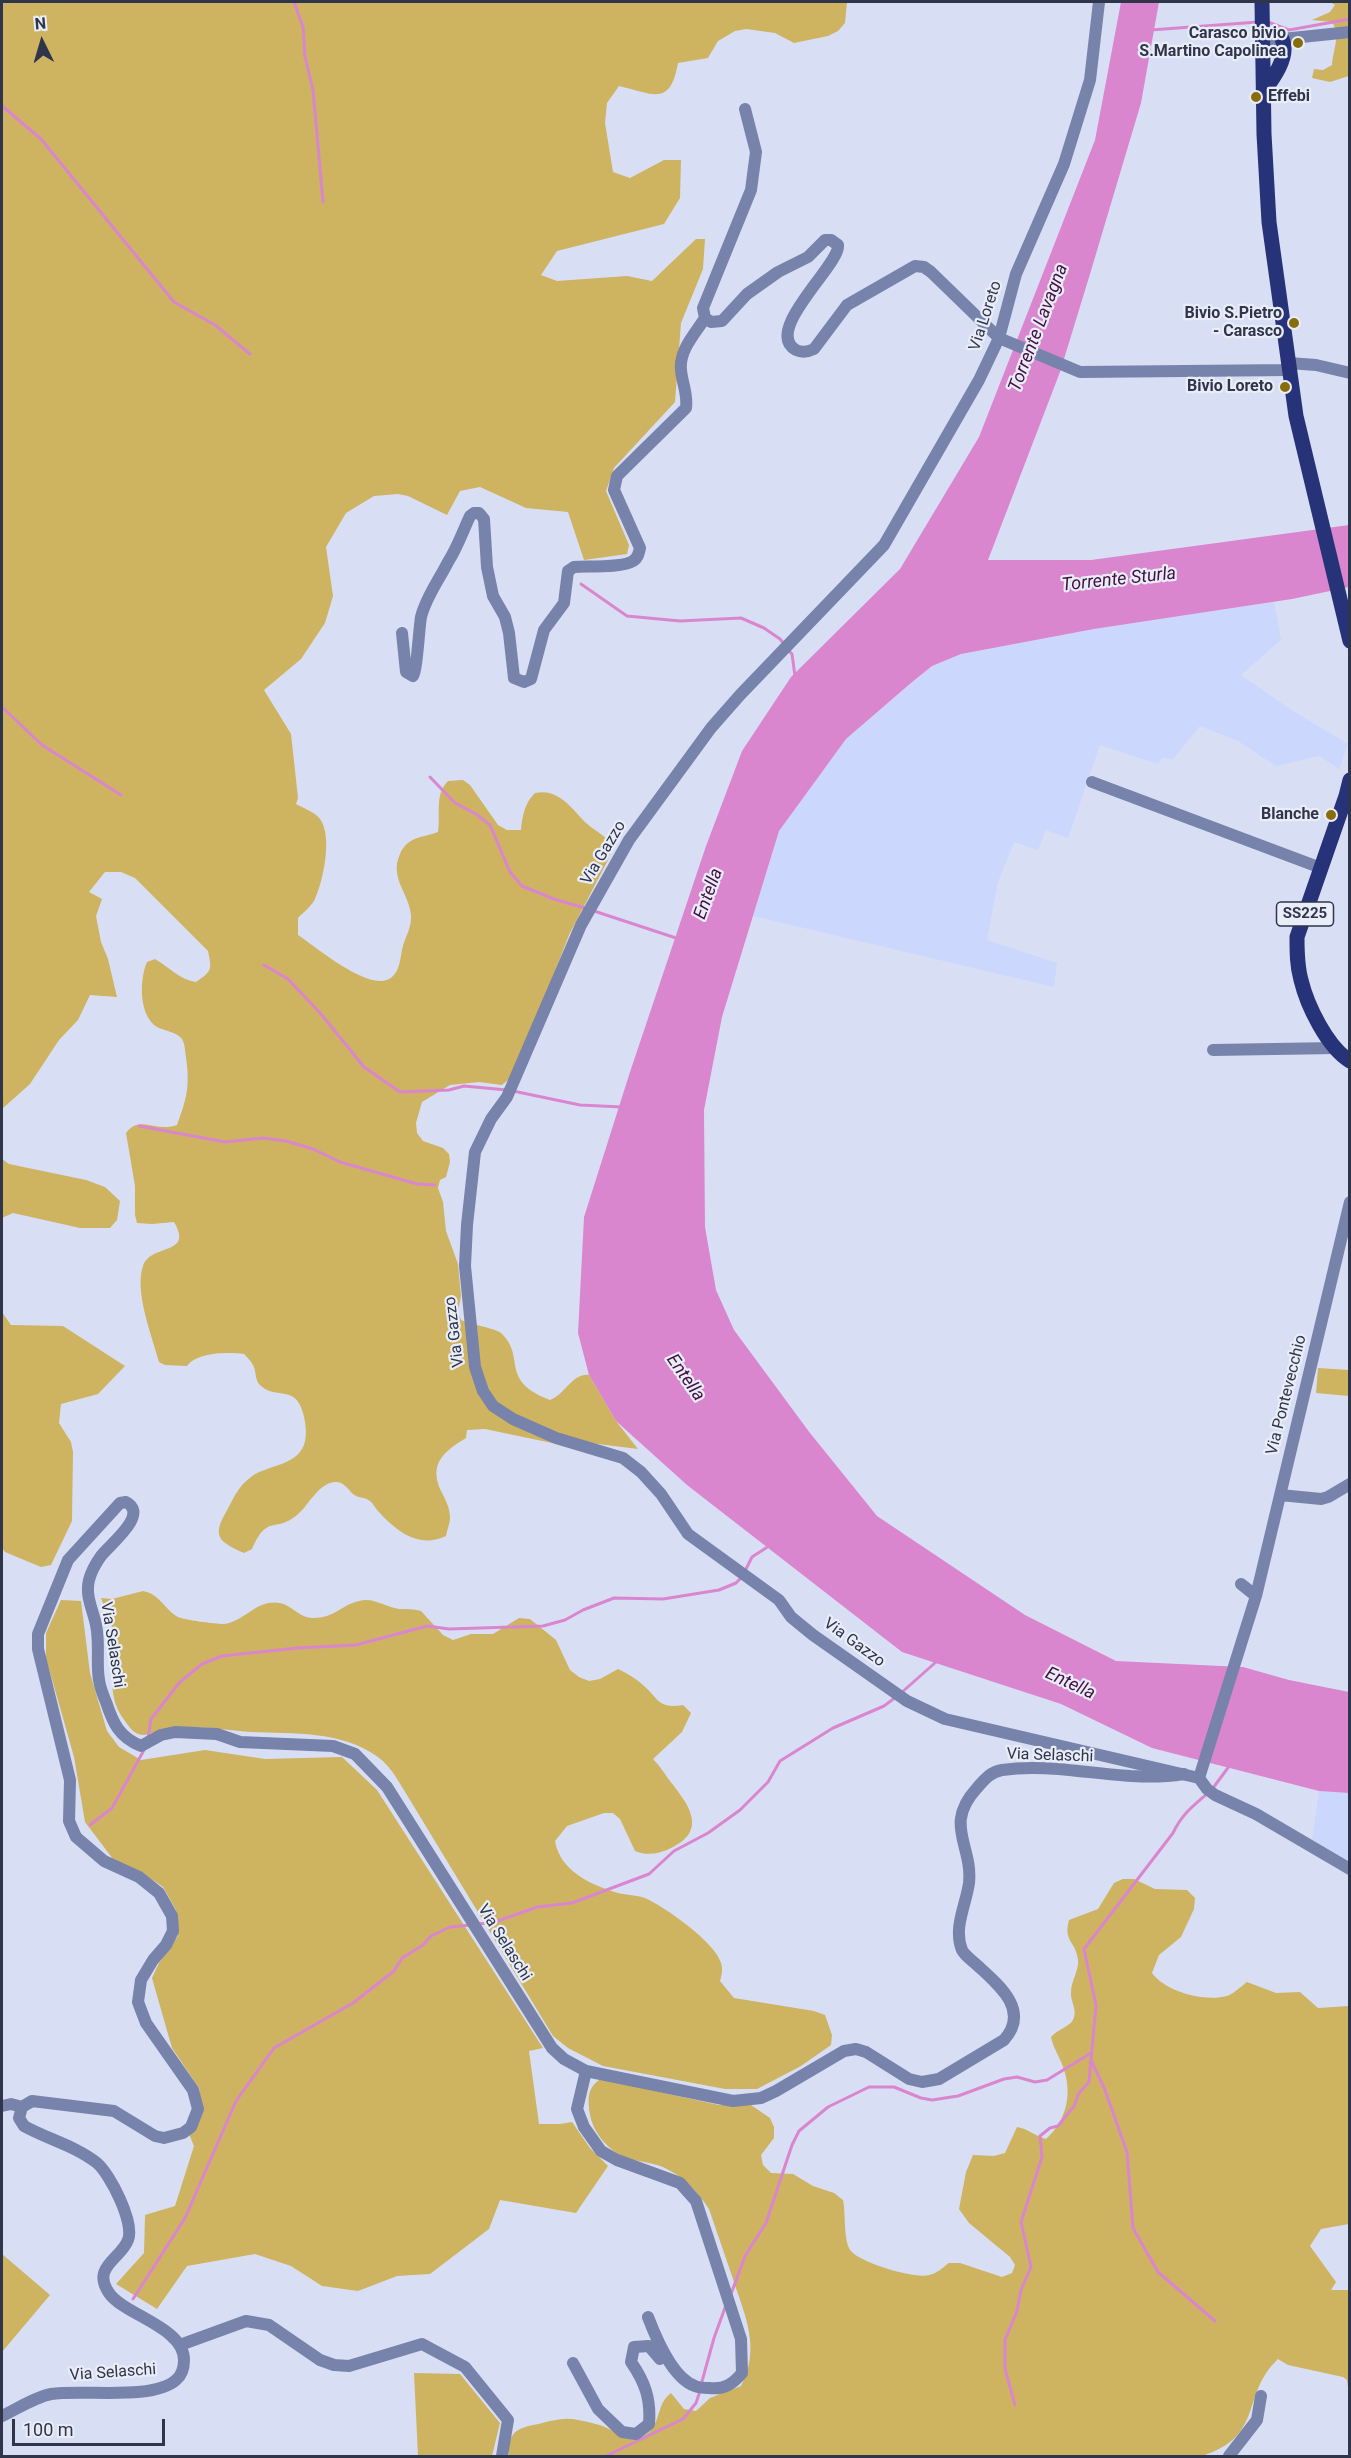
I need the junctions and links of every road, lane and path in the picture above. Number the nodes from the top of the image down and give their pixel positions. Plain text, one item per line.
1 (1099, 2) edge
2 (1262, 2) edge
3 (1350, 32) edge
4 (1282, 39) junction
5 (1263, 41) junction
6 (1263, 92) junction
7 (745, 109) dead end
8 (705, 318) junction
9 (1003, 341) junction
10 (1289, 367) junction
11 (1350, 373) edge
12 (803, 631) joint
13 (402, 633) dead end
14 (1350, 641) edge
15 (1350, 780) edge
16 (1092, 782) dead end
17 (1348, 793) edge
18 (1321, 868) junction
19 (1342, 1049) edge
20 (1213, 1050) dead end
21 (1350, 1061) edge
22 (1350, 1202) edge
23 (1350, 1484) edge
24 (1280, 1495) junction
25 (1241, 1584) dead end
26 (1256, 1598) junction
27 (1184, 1774) junction
28 (1200, 1775) junction
29 (1350, 1869) edge
30 (586, 2071) junction
31 (2, 2106) edge
32 (22, 2107) junction
33 (648, 2317) dead end
34 (180, 2345) junction
35 (573, 2363) dead end
36 (681, 2376) junction
37 (1262, 2396) dead end
38 (2, 2416) edge
39 (502, 2457) edge
40 (1229, 2457) edge

1 - 9 street, Via Loreto
2 - 5 main road
3 - 4 street
4 - 5 street
4 - 6 main road
5 - 6 main road
6 - 10 main road
7 - 8 street
8 - 9 street
8 - 13 street
9 - 10 street
9 - 12 street, Via Loreto
10 - 11 street
10 - 14 main road
12 - 27 street, Via Gazzo
15 - 17 main road, SS225
16 - 18 street
17 - 18 main road, SS225
18 - 19 main road, SS225
19 - 20 street
19 - 21 main road, SS225
22 - 24 street, Via Pontevecchio
23 - 24 street
24 - 26 street, Via Pontevecchio
25 - 26 street
26 - 28 street, Via Pontevecchio
27 - 28 street, Via Gazzo
27 - 30 street, Via Selaschi
28 - 29 street
30 - 32 street, Via Selaschi
30 - 36 street
31 - 32 street
32 - 34 street
33 - 36 street
34 - 38 street, Via Selaschi
34 - 39 street
35 - 36 street
37 - 40 street

